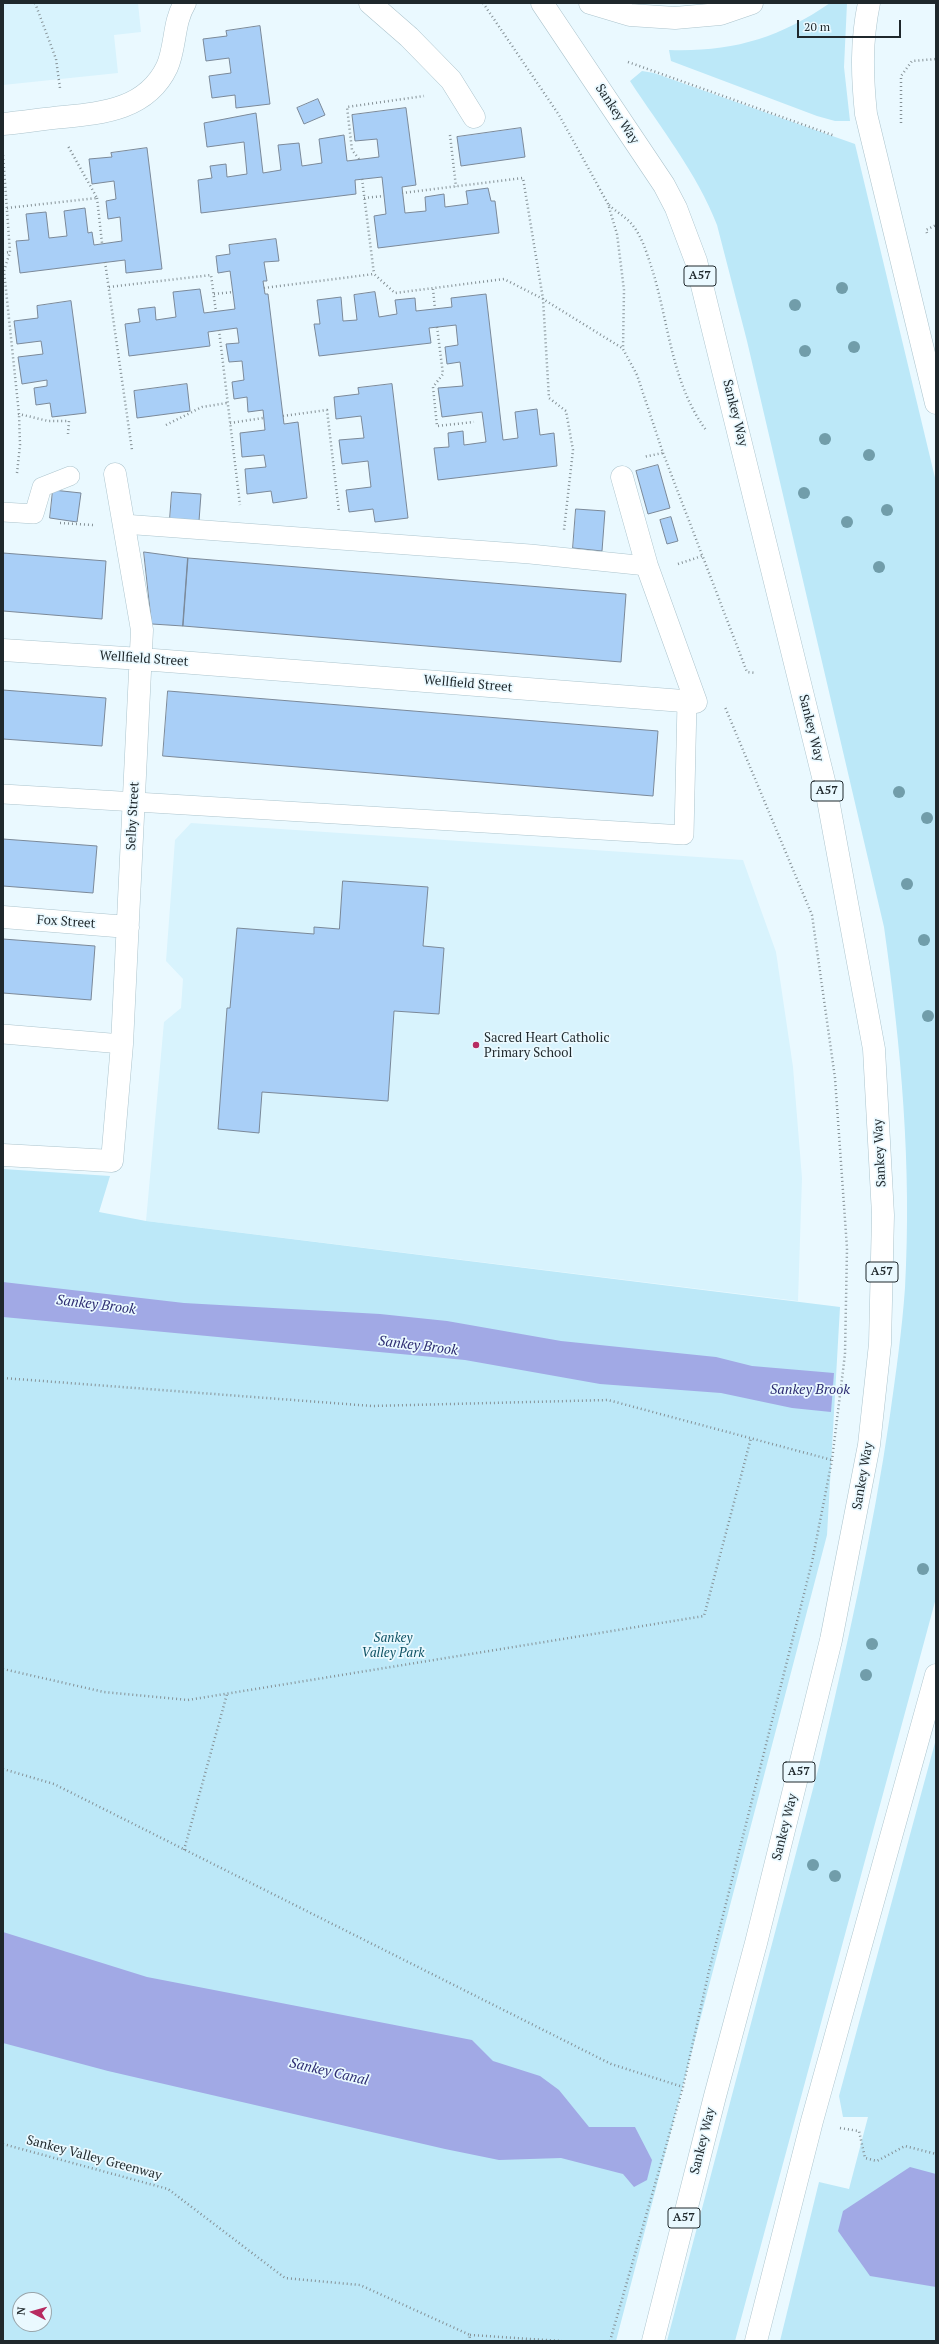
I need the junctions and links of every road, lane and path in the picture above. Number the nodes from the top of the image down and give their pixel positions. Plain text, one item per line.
1 (35, 3) edge
2 (185, 3) edge
3 (370, 3) edge
4 (483, 3) edge
5 (542, 3) edge
6 (590, 3) edge
7 (752, 3) edge
8 (869, 3) edge
9 (936, 58) edge
10 (628, 62) dead end
11 (458, 91) junction
12 (62, 117) junction
13 (474, 117) dead end
14 (901, 123) dead end
15 (3, 124) edge
16 (450, 132) dead end
17 (835, 136) dead end
18 (3, 155) edge
19 (359, 159) dead end
20 (362, 179) dead end
21 (456, 187) junction
22 (402, 193) dead end
23 (384, 196) dead end
24 (97, 198) junction
25 (364, 198) junction
26 (608, 204) junction
27 (7, 208) junction
28 (936, 225) edge
29 (928, 237) dead end
30 (102, 244) dead end
31 (10, 252) junction
32 (3, 253) edge
33 (105, 262) dead end
34 (374, 274) junction
35 (109, 287) junction
36 (264, 288) dead end
37 (433, 289) junction
38 (233, 292) dead end
39 (214, 294) junction
40 (543, 299) junction
41 (435, 309) dead end
42 (216, 312) dead end
43 (437, 327) dead end
44 (219, 330) dead end
45 (623, 348) junction
46 (227, 403) junction
47 (936, 403) edge
48 (19, 414) junction
49 (283, 416) dead end
50 (263, 418) dead end
51 (474, 422) dead end
52 (230, 423) junction
53 (166, 425) dead end
54 (68, 434) dead end
55 (710, 435) dead end
56 (132, 451) dead end
57 (663, 453) junction
58 (115, 474) dead end
59 (70, 476) dead end
60 (622, 477) joint
61 (7, 513) edge
62 (34, 514) junction
63 (123, 524) junction
64 (243, 532) junction
65 (343, 541) junction
66 (702, 556) junction
67 (561, 557) junction
68 (647, 566) junction
69 (3, 650) edge
70 (141, 659) junction
71 (756, 673) dead end
72 (686, 702) junction
73 (724, 705) dead end
74 (3, 794) edge
75 (133, 802) junction
76 (3, 917) edge
77 (128, 927) junction
78 (3, 1034) edge
79 (122, 1044) junction
80 (3, 1155) edge
81 (3, 1378) edge
82 (751, 1438) junction
83 (832, 1460) junction
84 (3, 1669) edge
85 (936, 1675) edge
86 (227, 1694) junction
87 (3, 1769) edge
88 (184, 1850) junction
89 (683, 2087) junction
90 (840, 2128) dead end
91 (3, 2144) edge
92 (936, 2154) edge
93 (470, 2335) junction
94 (469, 2341) edge
95 (562, 2341) edge
96 (610, 2341) edge
97 (653, 2341) edge
98 (756, 2341) edge

1 - 12 path
2 - 12 main road
3 - 11 main road
4 - 26 path
5 - 97 main road, Sankey Way / A57
6 - 7 main road
8 - 47 main road
9 - 14 path
10 - 17 path
11 - 13 main road
11 - 19 path
12 - 15 main road
12 - 24 path
16 - 21 path
18 - 27 path
20 - 25 path
21 - 22 path
21 - 40 path
23 - 25 path
24 - 27 path
24 - 30 path
25 - 34 path
26 - 45 path
26 - 55 path
27 - 31 path
28 - 29 path
31 - 32 path
31 - 48 path
33 - 35 path
34 - 36 path
34 - 37 path
35 - 39 path
35 - 56 path
37 - 40 path
37 - 41 path
38 - 39 path
39 - 42 path
40 - 45 path
40 - 67 path
43 - 51 path
44 - 46 path
45 - 57 path
46 - 52 path
46 - 53 path
48 - 54 path
48 - 61 path
49 - 65 path
50 - 52 path
52 - 64 path
57 - 60 path
57 - 66 path
58 - 63 main road, Selby Street
59 - 62 lane
60 - 68 main road
61 - 62 lane
62 - 63 path
63 - 64 lane
63 - 70 main road, Selby Street
64 - 65 lane
65 - 67 lane
66 - 68 path
66 - 71 path
67 - 68 lane
68 - 72 main road
69 - 70 main road, Wellfield Street
70 - 72 main road, Wellfield Street
70 - 75 main road, Selby Street
72 - 75 lane
73 - 83 path
74 - 75 lane
75 - 77 main road, Selby Street
76 - 77 main road, Fox Street
77 - 79 main road, Selby Street
78 - 79 lane
79 - 80 main road, Selby Street
81 - 82 path
82 - 83 path
82 - 86 path
83 - 89 path
84 - 86 path
85 - 98 main road
86 - 88 path
87 - 88 path
88 - 89 path
89 - 96 path
90 - 92 path
91 - 93 path, Sankey Valley Greenway
93 - 94 path
93 - 95 path

